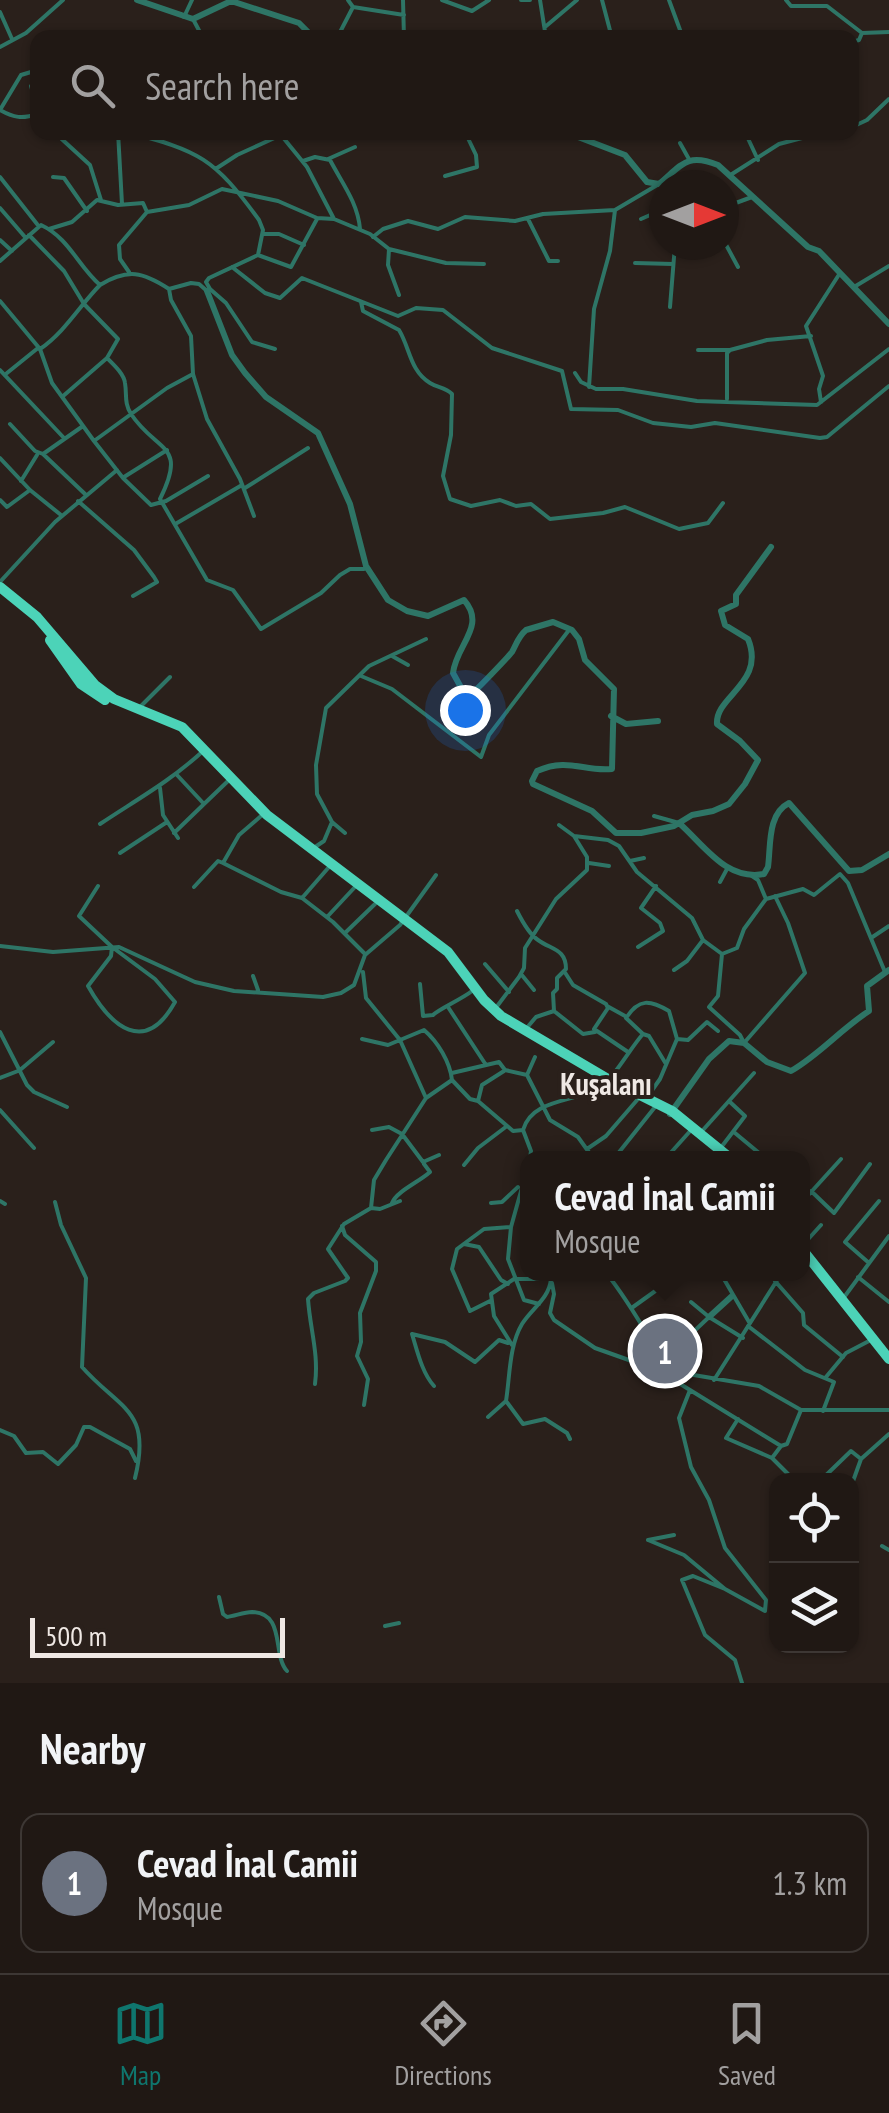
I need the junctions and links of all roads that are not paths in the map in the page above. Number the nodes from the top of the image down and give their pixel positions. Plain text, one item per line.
1 (62, 0) edge
2 (137, 0) edge
3 (192, 0) edge
4 (231, 0) edge
5 (348, 0) edge
6 (403, 0) edge
7 (442, 0) edge
8 (488, 0) edge
9 (520, 0) edge
10 (530, 0) edge
11 (540, 0) edge
12 (577, 0) edge
13 (602, 0) edge
14 (669, 0) edge
15 (786, 0) edge
16 (353, 6) junction
17 (0, 12) edge
18 (404, 14) junction
19 (189, 18) junction
20 (545, 27) junction
21 (197, 30) edge
22 (306, 30) edge
23 (341, 30) edge
24 (404, 30) edge
25 (545, 30) edge
26 (610, 30) edge
27 (680, 30) edge
28 (858, 30) edge
29 (859, 31) edge
30 (889, 32) edge
31 (862, 33) junction
32 (859, 38) edge
33 (13, 41) junction
34 (0, 46) edge
35 (30, 72) edge
36 (889, 99) edge
37 (0, 110) edge
38 (30, 115) edge
39 (859, 123) edge
40 (63, 140) edge
41 (118, 140) edge
42 (154, 140) edge
43 (270, 140) edge
44 (286, 140) edge
45 (469, 140) edge
46 (586, 140) edge
47 (749, 140) edge
48 (795, 140) edge
49 (680, 143) dead end
50 (355, 148) dead end
51 (328, 158) junction
52 (303, 160) junction
53 (758, 160) junction
54 (690, 161) junction
55 (217, 168) junction
56 (671, 170) edge
57 (724, 170) edge
58 (739, 170) edge
59 (445, 176) dead end
60 (0, 177) edge
61 (53, 177) dead end
62 (739, 180) edge
63 (649, 182) edge
64 (649, 189) edge
65 (236, 193) junction
66 (756, 196) junction
67 (102, 200) junction
68 (739, 202) edge
69 (122, 204) junction
70 (0, 208) edge
71 (615, 210) junction
72 (87, 211) junction
73 (148, 212) junction
74 (649, 216) edge
75 (317, 218) junction
76 (334, 219) junction
77 (641, 219) dead end
78 (528, 220) junction
79 (38, 225) junction
80 (49, 229) junction
81 (360, 229) junction
82 (263, 234) junction
83 (27, 236) junction
84 (373, 237) junction
85 (0, 240) edge
86 (304, 245) junction
87 (390, 249) junction
88 (12, 251) junction
89 (258, 255) junction
90 (673, 260) edge
91 (734, 260) edge
92 (558, 261) dead end
93 (0, 262) edge
94 (634, 263) dead end
95 (484, 264) dead end
96 (673, 264) junction
97 (889, 266) edge
98 (232, 267) junction
99 (738, 267) dead end
100 (129, 272) junction
101 (840, 272) junction
102 (100, 285) junction
103 (854, 287) junction
104 (169, 288) junction
105 (208, 290) junction
106 (399, 295) dead end
107 (0, 301) edge
108 (360, 302) junction
109 (84, 304) junction
110 (670, 307) dead end
111 (889, 324) edge
112 (811, 336) junction
113 (39, 349) junction
114 (275, 349) dead end
115 (889, 349) edge
116 (698, 350) dead end
117 (730, 350) junction
118 (108, 358) junction
119 (2, 372) edge
120 (194, 374) junction
121 (575, 374) dead end
122 (889, 386) edge
123 (590, 387) junction
124 (62, 398) junction
125 (727, 399) junction
126 (821, 402) junction
127 (130, 414) junction
128 (10, 424) dead end
129 (83, 426) junction
130 (64, 438) junction
131 (94, 442) junction
132 (308, 448) dead end
133 (166, 450) junction
134 (40, 454) junction
135 (0, 458) edge
136 (117, 470) junction
137 (208, 476) dead end
138 (123, 478) junction
139 (21, 481) junction
140 (244, 486) junction
141 (30, 490) junction
142 (85, 494) junction
143 (0, 500) edge
144 (78, 501) junction
145 (163, 502) junction
146 (723, 503) dead end
147 (6, 507) junction
148 (0, 510) edge
149 (62, 516) junction
150 (254, 516) dead end
151 (176, 522) junction
152 (771, 548) dead end
153 (368, 568) junction
154 (0, 585) edge
155 (0, 595) edge
156 (133, 596) dead end
157 (570, 629) junction
158 (426, 639) dead end
159 (392, 656) junction
160 (408, 665) dead end
161 (170, 676) dead end
162 (362, 676) junction
163 (138, 709) junction
164 (612, 716) junction
165 (658, 721) dead end
166 (202, 752) junction
167 (177, 775) junction
168 (228, 781) junction
169 (160, 788) junction
170 (204, 804) junction
171 (261, 816) junction
172 (654, 816) dead end
173 (167, 822) junction
174 (332, 822) junction
175 (680, 823) junction
176 (100, 824) dead end
177 (559, 824) dead end
178 (345, 833) dead end
179 (616, 833) junction
180 (574, 836) junction
181 (608, 840) junction
182 (311, 850) junction
183 (120, 853) dead end
184 (889, 854) edge
185 (644, 858) dead end
186 (630, 860) junction
187 (223, 862) junction
188 (589, 863) junction
189 (609, 866) dead end
190 (329, 867) junction
191 (728, 869) junction
192 (436, 875) dead end
193 (752, 876) junction
194 (720, 882) dead end
195 (98, 886) dead end
196 (194, 887) dead end
197 (355, 887) junction
198 (655, 888) junction
199 (775, 896) junction
200 (302, 898) junction
201 (766, 899) junction
202 (375, 904) junction
203 (517, 912) dead end
204 (327, 917) junction
205 (402, 923) junction
206 (889, 926) edge
207 (344, 933) junction
208 (533, 937) junction
209 (871, 938) junction
210 (704, 940) junction
211 (0, 946) edge
212 (112, 947) junction
213 (638, 947) dead end
214 (722, 954) junction
215 (365, 955) junction
216 (486, 964) dead end
217 (674, 970) dead end
218 (362, 971) junction
219 (887, 971) edge
220 (564, 972) junction
221 (521, 974) junction
222 (253, 976) dead end
223 (420, 984) dead end
224 (534, 990) dead end
225 (259, 992) junction
226 (472, 992) junction
227 (509, 992) junction
228 (607, 1006) junction
229 (448, 1007) junction
230 (554, 1011) junction
231 (494, 1012) junction
232 (627, 1016) junction
233 (718, 1030) dead end
234 (0, 1032) edge
235 (524, 1032) junction
236 (597, 1032) junction
237 (643, 1034) junction
238 (362, 1039) dead end
239 (678, 1039) junction
240 (400, 1040) junction
241 (53, 1042) dead end
242 (744, 1043) junction
243 (628, 1052) junction
244 (535, 1058) dead end
245 (486, 1064) junction
246 (666, 1064) junction
247 (20, 1070) junction
248 (506, 1070) junction
249 (754, 1073) dead end
250 (527, 1075) junction
251 (452, 1076) junction
252 (0, 1078) edge
253 (606, 1081) junction
254 (426, 1098) junction
255 (643, 1099) junction
256 (478, 1100) junction
257 (730, 1102) junction
258 (67, 1107) dead end
259 (655, 1107) junction
260 (542, 1108) junction
261 (0, 1110) edge
262 (671, 1113) junction
263 (507, 1126) junction
264 (372, 1130) dead end
265 (523, 1130) junction
266 (734, 1133) junction
267 (402, 1134) junction
268 (696, 1134) junction
269 (34, 1148) dead end
270 (588, 1150) joint
271 (530, 1151) edge
272 (620, 1151) edge
273 (675, 1151) edge
274 (716, 1151) edge
275 (723, 1151) edge
276 (756, 1151) edge
277 (439, 1156) dead end
278 (841, 1159) dead end
279 (423, 1162) junction
280 (870, 1164) dead end
281 (464, 1165) dead end
282 (520, 1186) edge
283 (520, 1191) edge
284 (811, 1191) joint
285 (518, 1198) joint
286 (400, 1200) dead end
287 (880, 1201) dead end
288 (55, 1202) dead end
289 (392, 1202) junction
290 (491, 1204) dead end
291 (371, 1208) junction
292 (820, 1225) dead end
293 (342, 1226) junction
294 (511, 1227) junction
295 (889, 1236) edge
296 (810, 1239) edge
297 (464, 1244) junction
298 (810, 1261) edge
299 (869, 1263) junction
300 (858, 1277) junction
301 (514, 1279) junction
302 (520, 1279) edge
303 (552, 1281) joint
304 (613, 1281) edge
305 (670, 1281) edge
306 (725, 1281) edge
307 (775, 1281) edge
308 (781, 1281) edge
309 (508, 1284) junction
310 (732, 1296) junction
311 (840, 1301) junction
312 (490, 1302) junction
313 (692, 1302) dead end
314 (889, 1302) edge
315 (539, 1304) junction
316 (633, 1308) junction
317 (708, 1317) junction
318 (748, 1324) junction
319 (742, 1338) junction
320 (870, 1341) junction
321 (512, 1345) junction
322 (843, 1356) junction
323 (889, 1362) edge
324 (668, 1370) junction
325 (826, 1378) junction
326 (714, 1380) junction
327 (314, 1384) dead end
328 (434, 1386) dead end
329 (690, 1390) junction
330 (506, 1401) junction
331 (364, 1405) dead end
332 (801, 1410) junction
333 (889, 1410) edge
334 (823, 1411) junction
335 (488, 1418) dead end
336 (738, 1419) junction
337 (0, 1430) edge
338 (889, 1434) edge
339 (570, 1440) dead end
340 (781, 1446) junction
341 (772, 1458) junction
342 (861, 1459) junction
343 (138, 1463) junction
344 (787, 1473) edge
345 (829, 1473) edge
346 (856, 1473) edge
347 (135, 1478) dead end
348 (674, 1535) dead end
349 (882, 1546) dead end
350 (889, 1550) edge
351 (725, 1589) junction
352 (218, 1597) dead end
353 (399, 1623) dead end
354 (385, 1626) dead end
355 (287, 1670) dead end
356 (742, 1683) edge

1 - 33 street
2 - 19 street
3 - 19 street
4 - 19 street
4 - 22 street
5 - 16 street
6 - 18 street
7 - 8 street
9 - 10 street
11 - 20 street
12 - 20 street
13 - 26 street
14 - 27 street
15 - 28 street
16 - 18 street
16 - 23 street
17 - 33 street
18 - 24 street
19 - 21 street
20 - 25 street
29 - 31 street
30 - 31 street
31 - 32 street
33 - 34 street
35 - 37 street
36 - 39 street
37 - 38 street
40 - 67 street
41 - 69 street
42 - 55 street
43 - 55 street
44 - 52 street
45 - 59 street
46 - 63 street
47 - 53 street
48 - 53 street
49 - 54 street
50 - 51 street
51 - 52 street
51 - 81 street
52 - 76 street
53 - 58 street
54 - 56 street
54 - 57 street
55 - 65 street
60 - 79 street
61 - 72 street
62 - 66 street
64 - 71 street
65 - 73 street
65 - 75 street
65 - 82 street
66 - 68 street
66 - 101 street
67 - 69 street
67 - 72 street
69 - 73 street
70 - 83 street
71 - 78 street
71 - 123 street
72 - 80 street
73 - 100 street
74 - 77 street
75 - 76 street
75 - 86 street
76 - 81 street
78 - 84 street
78 - 92 street
79 - 80 street
79 - 83 street
80 - 102 street
81 - 84 street
82 - 86 street
82 - 89 street
83 - 88 street
83 - 109 street
84 - 87 street
85 - 88 street
86 - 89 street
87 - 95 street
87 - 106 street
88 - 93 street
89 - 98 street
90 - 96 street
91 - 99 street
94 - 96 street
96 - 110 street
97 - 103 street
98 - 105 street
98 - 108 street
100 - 102 street
100 - 104 street
101 - 103 street
101 - 112 street
102 - 109 street
103 - 111 street
104 - 105 street
104 - 120 street
105 - 114 street
105 - 153 street
107 - 113 street
108 - 122 street
108 - 146 street
109 - 113 street
109 - 118 street
112 - 117 street
112 - 126 street
113 - 119 street
113 - 124 street
115 - 126 street
116 - 117 street
117 - 125 street
118 - 124 street
118 - 127 street
119 - 130 street
120 - 127 street
120 - 140 street
121 - 123 street
123 - 125 street
124 - 129 street
125 - 126 street
127 - 131 street
127 - 133 street
128 - 134 street
129 - 130 street
129 - 131 street
130 - 134 street
131 - 136 street
132 - 140 street
133 - 138 street
133 - 145 street
134 - 139 street
134 - 142 street
135 - 139 street
136 - 138 street
136 - 142 street
137 - 145 street
138 - 145 street
139 - 141 street
140 - 150 street
140 - 151 street
141 - 147 street
141 - 149 street
142 - 144 street
143 - 147 street
144 - 149 street
144 - 156 street
145 - 151 street
147 - 148 street
149 - 154 street
151 - 153 street
152 - 175 street
153 - 157 street
154 - 163 highway
155 - 166 highway
157 - 162 street
157 - 164 street
158 - 159 street
159 - 160 street
159 - 162 street
161 - 163 street
162 - 174 street
163 - 182 highway
164 - 165 street
164 - 179 street
166 - 167 street
166 - 168 highway
167 - 169 street
167 - 170 street
168 - 170 street
168 - 171 highway
169 - 173 street
169 - 176 street
170 - 173 street
171 - 187 street
171 - 190 highway
172 - 175 street
173 - 183 street
174 - 178 street
174 - 182 street
175 - 179 street
175 - 191 street
177 - 180 street
179 - 181 street
180 - 181 street
180 - 188 street
181 - 186 street
182 - 205 highway
184 - 193 street
185 - 186 street
186 - 198 street
187 - 196 street
187 - 200 street
188 - 189 street
188 - 208 street
190 - 197 highway
190 - 200 street
191 - 193 street
191 - 194 street
192 - 205 street
193 - 201 street
195 - 212 street
197 - 202 highway
197 - 204 street
198 - 210 street
198 - 213 street
199 - 201 street
199 - 209 street
199 - 242 street
200 - 204 street
201 - 214 street
202 - 205 highway
202 - 207 street
203 - 208 street
204 - 207 street
205 - 215 street
205 - 226 highway
205 - 231 highway
206 - 209 street
207 - 215 street
208 - 220 street
208 - 221 street
209 - 219 street
210 - 214 street
210 - 217 street
211 - 212 street
212 - 212 street
212 - 225 street
214 - 242 street
215 - 218 street
216 - 227 street
218 - 225 street
218 - 240 street
219 - 242 street
220 - 228 street
220 - 230 street
221 - 224 street
221 - 227 street
222 - 225 street
223 - 229 street
226 - 229 street
226 - 231 highway
227 - 231 street
228 - 232 street
228 - 236 street
229 - 245 street
230 - 235 street
230 - 236 street
231 - 235 highway
232 - 237 street
232 - 239 street
233 - 239 street
234 - 247 street
235 - 253 highway
236 - 243 street
237 - 243 street
237 - 246 street
238 - 240 street
239 - 246 street
240 - 251 street
240 - 254 street
241 - 247 street
242 - 262 street
243 - 253 street
244 - 250 street
245 - 248 street
245 - 251 street
246 - 255 street
247 - 252 street
247 - 258 street
248 - 250 street
248 - 256 street
249 - 257 street
250 - 260 street
251 - 254 street
251 - 256 street
253 - 255 highway
253 - 260 street
254 - 267 street
255 - 259 highway
255 - 262 highway
255 - 270 street
256 - 263 street
257 - 266 street
257 - 268 street
259 - 262 highway
259 - 272 street
260 - 265 street
260 - 270 street
261 - 269 street
262 - 268 highway
263 - 265 street
263 - 281 street
264 - 267 street
265 - 271 street
266 - 275 street
266 - 276 street
267 - 279 street
267 - 291 street
268 - 273 street
268 - 274 highway
277 - 279 street
278 - 284 street
279 - 289 street
280 - 284 street
282 - 290 street
283 - 285 street
285 - 294 street
286 - 289 street
287 - 299 street
288 - 343 street
289 - 291 street
291 - 293 street
292 - 296 street
293 - 327 street
293 - 331 street
294 - 297 street
294 - 301 street
295 - 299 street
297 - 309 street
297 - 312 street
298 - 311 highway
299 - 300 street
300 - 311 street
300 - 314 street
301 - 302 street
301 - 309 street
301 - 315 street
303 - 315 street
303 - 324 street
304 - 316 street
305 - 316 street
306 - 310 street
307 - 318 street
308 - 322 street
309 - 312 street
310 - 317 street
310 - 318 street
311 - 320 highway
311 - 323 highway
312 - 321 street
313 - 317 street
315 - 321 street
316 - 324 street
317 - 319 street
317 - 324 street
318 - 319 street
318 - 325 street
319 - 326 street
320 - 322 street
320 - 323 highway
321 - 328 street
321 - 330 street
322 - 325 street
324 - 326 street
324 - 329 street
325 - 334 street
326 - 332 street
329 - 336 street
329 - 351 street
330 - 335 street
330 - 339 street
332 - 334 street
332 - 340 street
333 - 334 street
336 - 340 street
336 - 341 street
337 - 343 street
338 - 342 street
340 - 341 street
341 - 344 street
342 - 345 street
342 - 346 street
343 - 347 street
348 - 351 street
349 - 350 street
351 - 356 street
352 - 355 street
353 - 354 street

